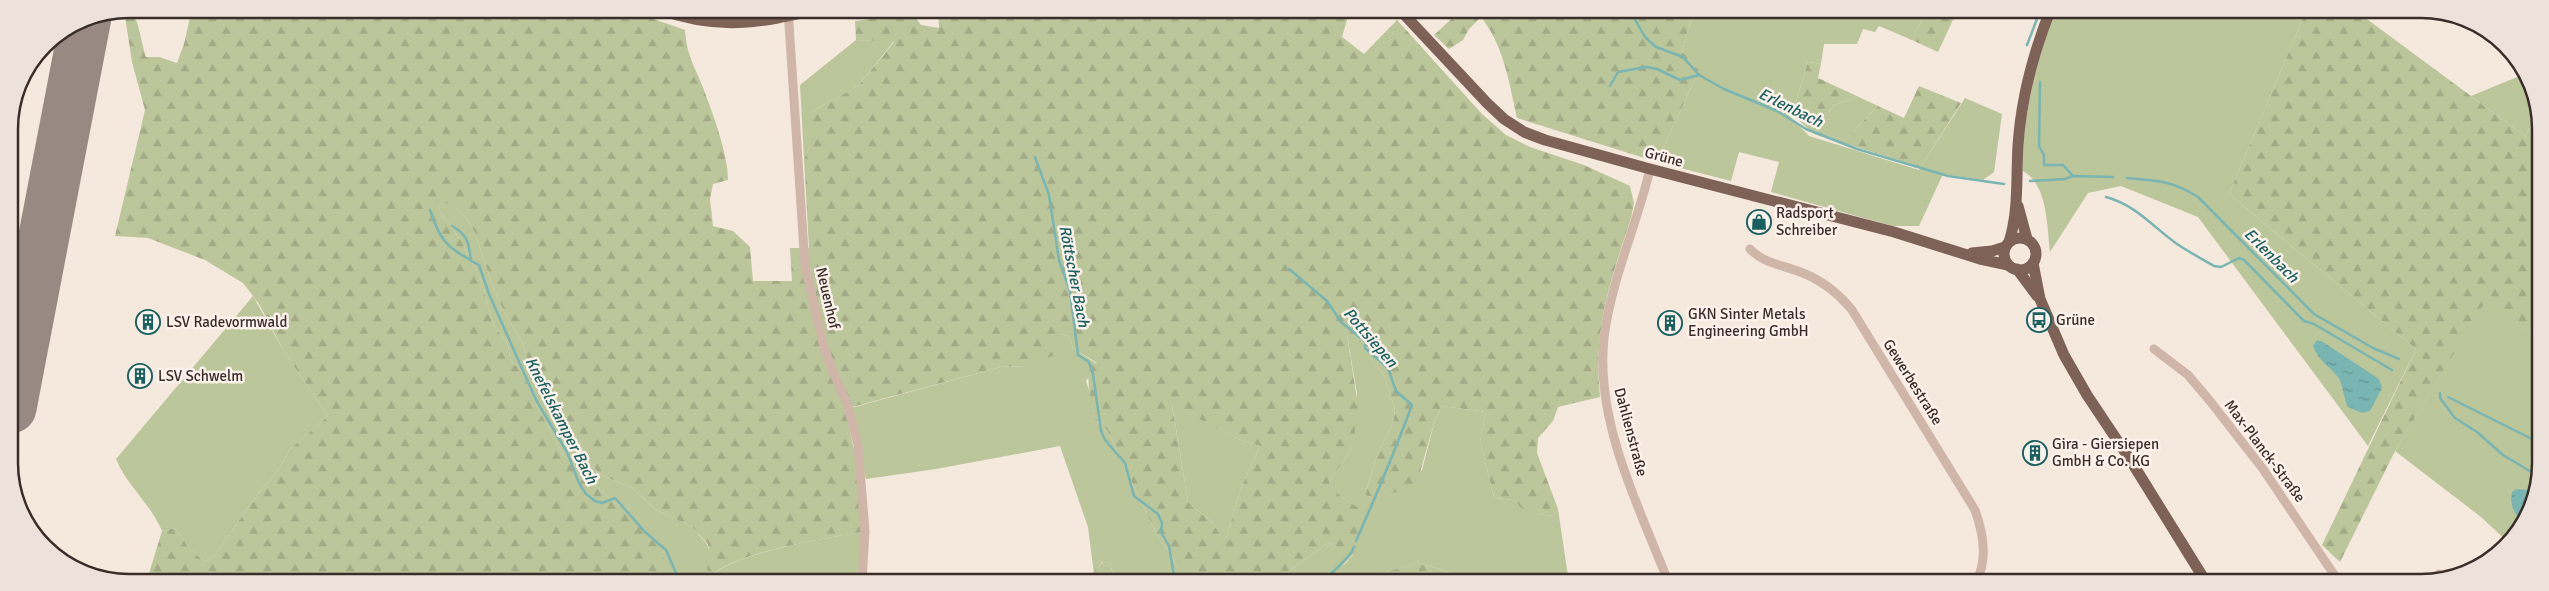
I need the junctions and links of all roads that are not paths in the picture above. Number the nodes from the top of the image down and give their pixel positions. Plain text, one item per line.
1 (682, 18) edge
2 (770, 18) edge
3 (789, 18) edge
4 (1407, 18) edge
5 (2048, 18) edge
6 (1650, 169) junction
7 (2016, 200) junction
8 (2027, 239) junction
9 (2007, 244) junction
10 (1750, 249) dead end
11 (1966, 253) junction
12 (2033, 263) junction
13 (2013, 267) junction
14 (2040, 299) junction
15 (2154, 349) dead end
16 (1665, 573) edge
17 (1978, 573) edge
18 (2200, 573) edge
19 (2334, 573) edge
20 (862, 574) edge

1 - 2 main road
3 - 20 street, Neuenhof
4 - 6 main road, Grüne
5 - 7 main road
6 - 11 main road, Grüne
6 - 16 street, Dahlienstraße
7 - 8 main road
7 - 9 main road
8 - 9 main road
8 - 12 main road
9 - 11 main road, Grüne
9 - 13 main road
10 - 17 street, Gewerbestraße
11 - 13 main road, Grüne
12 - 13 main road
12 - 14 main road
13 - 14 main road
14 - 18 main road
15 - 19 street, Max-Planck-Straße

